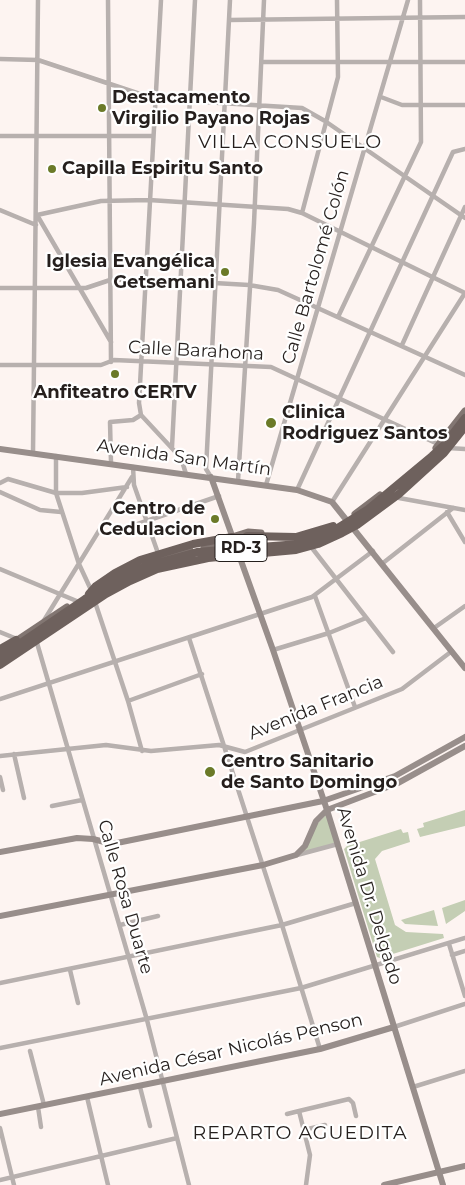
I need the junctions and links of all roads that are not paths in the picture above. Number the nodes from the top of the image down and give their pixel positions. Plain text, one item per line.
1 (38, 0) edge
2 (108, 0) edge
3 (161, 0) edge
4 (196, 0) edge
5 (230, 0) edge
6 (264, 0) edge
7 (337, 0) edge
8 (408, 0) edge
9 (420, 0) edge
10 (337, 18) junction
11 (402, 18) junction
12 (421, 18) junction
13 (465, 18) edge
14 (264, 19) junction
15 (229, 20) junction
16 (0, 59) edge
17 (38, 60) junction
18 (262, 62) junction
19 (338, 62) junction
20 (421, 62) junction
21 (465, 62) edge
22 (390, 63) junction
23 (108, 84) junction
24 (381, 96) junction
25 (155, 99) junction
26 (190, 102) junction
27 (224, 104) junction
28 (260, 105) junction
29 (465, 105) edge
30 (422, 106) junction
31 (325, 121) junction
32 (38, 135) junction
33 (0, 136) edge
34 (108, 136) junction
35 (152, 136) junction
36 (365, 149) junction
37 (465, 149) edge
38 (406, 176) junction
39 (433, 195) junction
40 (149, 200) junction
41 (109, 201) junction
42 (184, 204) junction
43 (219, 206) junction
44 (255, 207) junction
45 (465, 207) edge
46 (1, 209) edge
47 (302, 213) junction
48 (37, 215) junction
49 (463, 216) edge
50 (36, 225) junction
51 (342, 232) junction
52 (372, 247) junction
53 (403, 262) junction
54 (432, 278) junction
55 (145, 279) junction
56 (110, 280) junction
57 (180, 281) junction
58 (215, 283) junction
59 (249, 285) junction
60 (0, 288) edge
61 (35, 288) junction
62 (81, 288) junction
63 (465, 293) edge
64 (318, 307) junction
65 (338, 317) junction
66 (370, 331) junction
67 (111, 342) junction
68 (402, 345) junction
69 (426, 356) junction
70 (142, 361) junction
71 (111, 362) junction
72 (176, 362) junction
73 (211, 364) junction
74 (0, 365) edge
75 (34, 365) junction
76 (245, 365) junction
77 (465, 375) edge
78 (297, 380) junction
79 (339, 398) junction
80 (465, 411) edge
81 (141, 415) junction
82 (465, 418) edge
83 (386, 420) junction
84 (465, 429) edge
85 (439, 445) junction
86 (172, 447) junction
87 (0, 449) edge
88 (451, 449) junction
89 (465, 449) edge
90 (33, 453) junction
91 (56, 456) junction
92 (110, 463) junction
93 (133, 467) junction
94 (186, 474) junction
95 (132, 477) junction
96 (211, 478) junction
97 (2, 481) edge
98 (238, 481) junction
99 (266, 485) junction
100 (127, 487) junction
101 (297, 490) junction
102 (0, 492) edge
103 (56, 493) junction
104 (219, 496) junction
105 (399, 498) junction
106 (332, 502) junction
107 (453, 508) junction
108 (465, 510) edge
109 (62, 512) junction
110 (448, 512) junction
111 (147, 521) junction
112 (350, 524) junction
113 (132, 526) dead end
114 (311, 537) junction
115 (234, 541) junction
116 (465, 542) edge
117 (312, 548) junction
118 (373, 551) junction
119 (160, 558) junction
120 (240, 558) junction
121 (383, 563) junction
122 (78, 564) junction
123 (0, 569) edge
124 (336, 579) junction
125 (91, 592) junction
126 (60, 595) junction
127 (315, 596) junction
128 (85, 599) junction
129 (76, 601) junction
130 (465, 606) edge
131 (95, 608) junction
132 (260, 614) junction
133 (366, 618) junction
134 (41, 624) junction
135 (434, 628) junction
136 (0, 632) edge
137 (329, 633) junction
138 (32, 634) junction
139 (15, 638) junction
140 (189, 638) junction
141 (39, 642) junction
142 (2, 649) edge
143 (273, 650) junction
144 (452, 651) junction
145 (392, 652) dead end
146 (0, 657) edge
147 (115, 662) junction
148 (0, 666) edge
149 (465, 668) edge
150 (202, 674) junction
151 (48, 683) junction
152 (0, 699) edge
153 (128, 700) junction
154 (355, 707) junction
155 (299, 730) junction
156 (465, 737) edge
157 (465, 746) edge
158 (226, 747) junction
159 (67, 748) junction
160 (142, 751) junction
161 (14, 754) junction
162 (0, 756) edge
163 (0, 777) edge
164 (3, 790) dead end
165 (24, 798) dead end
166 (82, 800) junction
167 (323, 801) junction
168 (52, 806) dead end
169 (327, 810) junction
170 (246, 815) junction
171 (93, 839) junction
172 (338, 844) junction
173 (0, 852) edge
174 (296, 855) junction
175 (263, 865) junction
176 (111, 895) junction
177 (356, 903) junction
178 (0, 916) edge
179 (158, 916) dead end
180 (120, 925) junction
181 (282, 926) junction
182 (465, 938) edge
183 (449, 944) junction
184 (465, 951) edge
185 (452, 955) junction
186 (129, 958) junction
187 (375, 966) junction
188 (70, 970) junction
189 (0, 983) edge
190 (301, 988) junction
191 (465, 996) edge
192 (78, 1003) dead end
193 (465, 1004) edge
194 (147, 1020) junction
195 (394, 1027) junction
196 (0, 1048) edge
197 (320, 1049) junction
198 (30, 1051) dead end
199 (465, 1071) edge
200 (162, 1082) junction
201 (140, 1086) junction
202 (413, 1087) junction
203 (87, 1098) junction
204 (41, 1106) junction
205 (299, 1111) junction
206 (0, 1114) edge
207 (286, 1114) dead end
208 (356, 1116) dead end
209 (325, 1125) dead end
210 (150, 1126) dead end
211 (41, 1127) dead end
212 (0, 1128) edge
213 (304, 1130) junction
214 (177, 1138) junction
215 (100, 1156) junction
216 (465, 1166) edge
217 (439, 1172) junction
218 (12, 1177) junction
219 (0, 1180) edge
220 (393, 1184) edge
221 (14, 1185) edge
222 (108, 1185) edge
223 (189, 1185) edge
224 (306, 1185) edge
225 (384, 1185) edge
226 (443, 1185) edge

1 - 17 street
2 - 23 street
3 - 25 street
4 - 26 street
5 - 15 street
6 - 14 street
7 - 10 street
8 - 11 street, Calle Bartolomé Colón
9 - 12 street
10 - 11 street
10 - 14 street
10 - 19 street
11 - 12 street
11 - 22 street, Calle Bartolomé Colón
12 - 13 street
12 - 20 street
14 - 15 street
14 - 18 street
15 - 27 street
16 - 17 street
17 - 23 street
17 - 32 street
18 - 19 street
18 - 28 street
19 - 22 street
19 - 31 street
20 - 21 street
20 - 22 street
20 - 30 street
22 - 24 street, Calle Bartolomé Colón
23 - 25 street
23 - 34 street
24 - 30 street
24 - 36 street, Calle Bartolomé Colón
25 - 26 street
25 - 35 street
26 - 27 street
26 - 42 street
27 - 28 street
27 - 43 street
28 - 31 street
28 - 44 street
29 - 30 street
30 - 38 street
31 - 36 street
31 - 47 street
32 - 33 street
32 - 34 street
32 - 48 street
34 - 35 street
34 - 41 street
35 - 40 street
36 - 38 street
36 - 51 street, Calle Bartolomé Colón
37 - 39 street
38 - 39 street
38 - 52 street
39 - 49 street
39 - 53 street
40 - 41 street
40 - 42 street
40 - 55 street
41 - 48 street
41 - 56 street
42 - 43 street
42 - 57 street
43 - 44 street
43 - 58 street
44 - 47 street
44 - 59 street
45 - 49 street
46 - 50 street
47 - 51 street
48 - 50 street
48 - 62 street
49 - 54 street
50 - 61 street
51 - 52 street
51 - 64 street, Calle Bartolomé Colón
52 - 53 street
52 - 65 street
53 - 54 street
53 - 66 street
54 - 63 street
54 - 68 street
55 - 56 street
55 - 57 street
55 - 70 street
56 - 62 street
56 - 67 street
57 - 58 street
57 - 72 street
58 - 59 street
58 - 73 street
59 - 64 street
59 - 76 street
60 - 61 street
61 - 62 street
61 - 75 street
62 - 67 street
63 - 69 street
64 - 65 street
64 - 78 street, Calle Bartolomé Colón
65 - 66 street
66 - 68 street
66 - 79 street
67 - 71 street
68 - 69 street
69 - 77 street
69 - 83 street
70 - 71 street, Calle Barahona
70 - 72 street, Calle Barahona
70 - 81 street
71 - 75 street, Calle Barahona
72 - 73 street, Calle Barahona
72 - 86 street
73 - 76 street, Calle Barahona
73 - 96 street
74 - 75 street, Calle Barahona
75 - 90 street
76 - 78 street, Calle Barahona
76 - 98 street
78 - 79 street, Calle Barahona
78 - 99 street, Calle Bartolomé Colón
79 - 83 street, Calle Barahona
79 - 101 street
80 - 85 main road, RD-3
81 - 86 street
81 - 92 street
82 - 112 highway, RD-3
83 - 85 street, Calle Barahona
83 - 106 street
84 - 88 main road, RD-3
84 - 148 highway, RD-3
85 - 88 street, Calle Barahona
85 - 112 main road, RD-3
86 - 94 street
87 - 90 main road, Avenida San Martín
88 - 89 street, Calle Barahona
88 - 105 main road, RD-3
90 - 91 main road, Avenida San Martín
91 - 92 main road, Avenida San Martín
91 - 103 street
92 - 93 main road, Avenida San Martín
93 - 94 main road, Avenida San Martín
93 - 95 street
94 - 96 main road, Avenida San Martín
95 - 100 street
95 - 111 street
96 - 98 main road, Avenida San Martín
96 - 104 main road, Avenida Dr. Delgado
97 - 103 street
98 - 99 main road, Avenida San Martín
99 - 101 main road, Avenida San Martín
100 - 103 street
100 - 122 street
101 - 106 main road, Avenida San Martín
102 - 109 street
103 - 109 street
104 - 111 street
104 - 115 main road, Avenida Dr. Delgado
105 - 107 street
105 - 112 main road, RD-3
106 - 112 main road, Avenida San Martín
107 - 108 street
107 - 110 street
109 - 122 street
110 - 116 street
110 - 121 street
111 - 113 street
111 - 119 street
112 - 114 main road, RD-3
112 - 115 highway
112 - 117 main road, RD-3
112 - 118 main road, Avenida San Martín
112 - 128 highway, RD-3
114 - 115 main road, RD-3
114 - 115 main road
115 - 119 main road, RD-3
115 - 120 main road, Avenida Dr. Delgado
115 - 128 highway
117 - 120 main road, RD-3
117 - 124 street
118 - 121 main road, Avenida San Martín
118 - 124 street
119 - 125 main road, RD-3
120 - 131 main road, RD-3
120 - 132 main road, Avenida Dr. Delgado
121 - 135 main road, Avenida San Martín
122 - 125 street
122 - 126 street
123 - 126 street
124 - 127 street
124 - 133 street
125 - 129 main road, RD-3
125 - 131 street
126 - 129 street
126 - 134 street
127 - 132 street
127 - 137 street
128 - 138 highway, RD-3
129 - 131 street
129 - 134 main road, RD-3
130 - 135 street
131 - 141 main road, RD-3
131 - 147 street
132 - 140 street
132 - 143 main road, Avenida Dr. Delgado
133 - 137 street
133 - 145 street
134 - 139 main road, RD-3
134 - 141 street, Calle Rosa Duarte
135 - 144 main road, Avenida San Martín
136 - 139 street
137 - 143 street
137 - 154 street
138 - 142 highway
138 - 146 highway, RD-3
139 - 141 street
139 - 142 main road, RD-3
140 - 147 street
140 - 150 street
141 - 148 main road, RD-3
141 - 151 street, Calle Rosa Duarte
143 - 155 main road, Avenida Dr. Delgado
144 - 149 main road, Avenida San Martín
144 - 154 street, Avenida Francia
147 - 151 street
147 - 153 street
150 - 153 street
150 - 158 street
151 - 152 street
151 - 159 street, Calle Rosa Duarte
153 - 160 street
154 - 155 street, Avenida Francia
155 - 158 street, Avenida Francia
155 - 167 main road, Avenida Dr. Delgado
156 - 167 main road
157 - 169 main road
158 - 160 street, Avenida Francia
158 - 170 street
159 - 160 street, Avenida Francia
159 - 161 street, Avenida Francia
159 - 166 street, Calle Rosa Duarte
161 - 162 street, Avenida Francia
161 - 165 street
163 - 164 street
166 - 168 street
166 - 171 street, Calle Rosa Duarte
167 - 169 main road, Avenida Dr. Delgado
167 - 170 main road
169 - 172 main road, Avenida Dr. Delgado
169 - 174 main road
170 - 171 main road
170 - 175 street
171 - 173 main road
171 - 176 street, Calle Rosa Duarte
172 - 174 street
172 - 177 main road, Avenida Dr. Delgado
174 - 175 main road
175 - 176 main road
175 - 181 street
176 - 178 main road
176 - 180 street, Calle Rosa Duarte
177 - 181 street
177 - 187 main road, Avenida Dr. Delgado
179 - 180 street
180 - 186 street, Calle Rosa Duarte
181 - 186 street
181 - 190 street
182 - 183 street
183 - 185 street
183 - 187 street
184 - 185 street
185 - 191 street
186 - 188 street
186 - 194 street, Calle Rosa Duarte
187 - 190 street
187 - 195 main road, Avenida Dr. Delgado
188 - 189 street
188 - 192 street
190 - 194 street
190 - 197 street
193 - 195 street, Avenida César Nicolás Penson
194 - 196 street
194 - 200 street, Calle Rosa Duarte
195 - 197 main road, Avenida César Nicolás Penson
195 - 202 main road, Avenida Dr. Delgado
197 - 200 main road, Avenida César Nicolás Penson
198 - 204 street
199 - 202 street
200 - 201 main road, Avenida César Nicolás Penson
200 - 214 street, Calle Rosa Duarte
201 - 203 main road, Avenida César Nicolás Penson
201 - 210 street
202 - 217 main road, Avenida Dr. Delgado
203 - 204 main road, Avenida César Nicolás Penson
203 - 215 street
204 - 206 main road, Avenida César Nicolás Penson
204 - 211 street
205 - 207 street
205 - 208 street
205 - 213 street
209 - 213 street
212 - 218 street
213 - 224 street
214 - 215 street
214 - 223 street, Calle Rosa Duarte
215 - 218 street
215 - 222 street
216 - 217 main road
217 - 220 main road
217 - 226 main road, Avenida Dr. Delgado
218 - 219 street
218 - 221 street
220 - 225 main road

